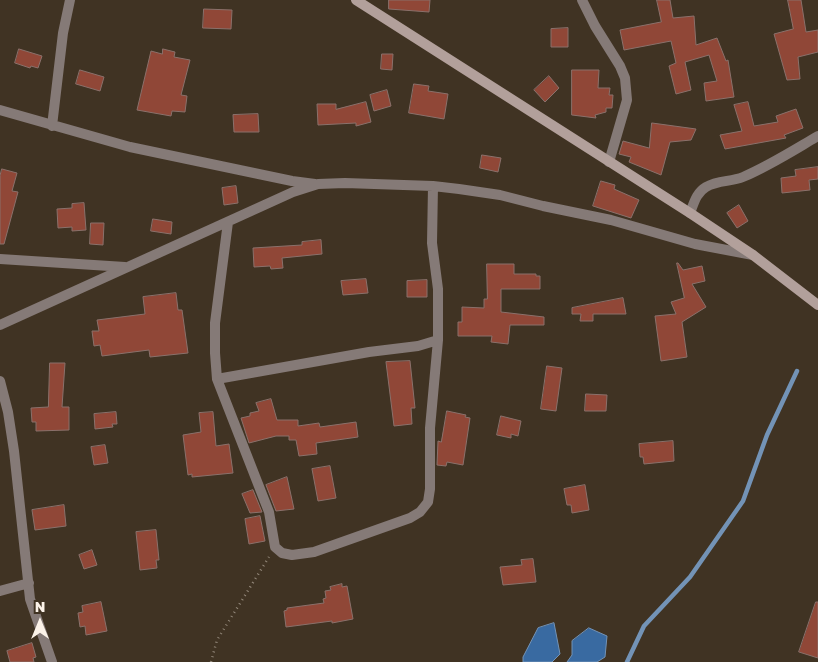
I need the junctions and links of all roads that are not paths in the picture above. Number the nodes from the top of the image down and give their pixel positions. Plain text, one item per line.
1 (70, 0) edge
2 (356, 0) edge
3 (582, 0) edge
4 (0, 110) edge
5 (52, 126) junction
6 (818, 136) edge
7 (610, 162) junction
8 (318, 184) junction
9 (433, 186) junction
10 (690, 213) junction
11 (228, 222) junction
12 (753, 255) junction
13 (0, 259) edge
14 (128, 267) junction
15 (818, 305) edge
16 (0, 325) edge
17 (438, 340) junction
18 (217, 379) junction
19 (0, 380) edge
20 (29, 583) junction
21 (0, 591) edge
22 (52, 662) edge

1 - 5 street
2 - 7 street
3 - 7 street
4 - 5 street
5 - 8 street
6 - 10 street
7 - 10 street
8 - 9 street
8 - 11 street
9 - 12 street
9 - 17 street
10 - 12 street
11 - 14 street
11 - 18 street
12 - 15 street
13 - 14 street
14 - 16 street
17 - 18 street
17 - 18 street
19 - 20 street
20 - 21 street
20 - 22 street

